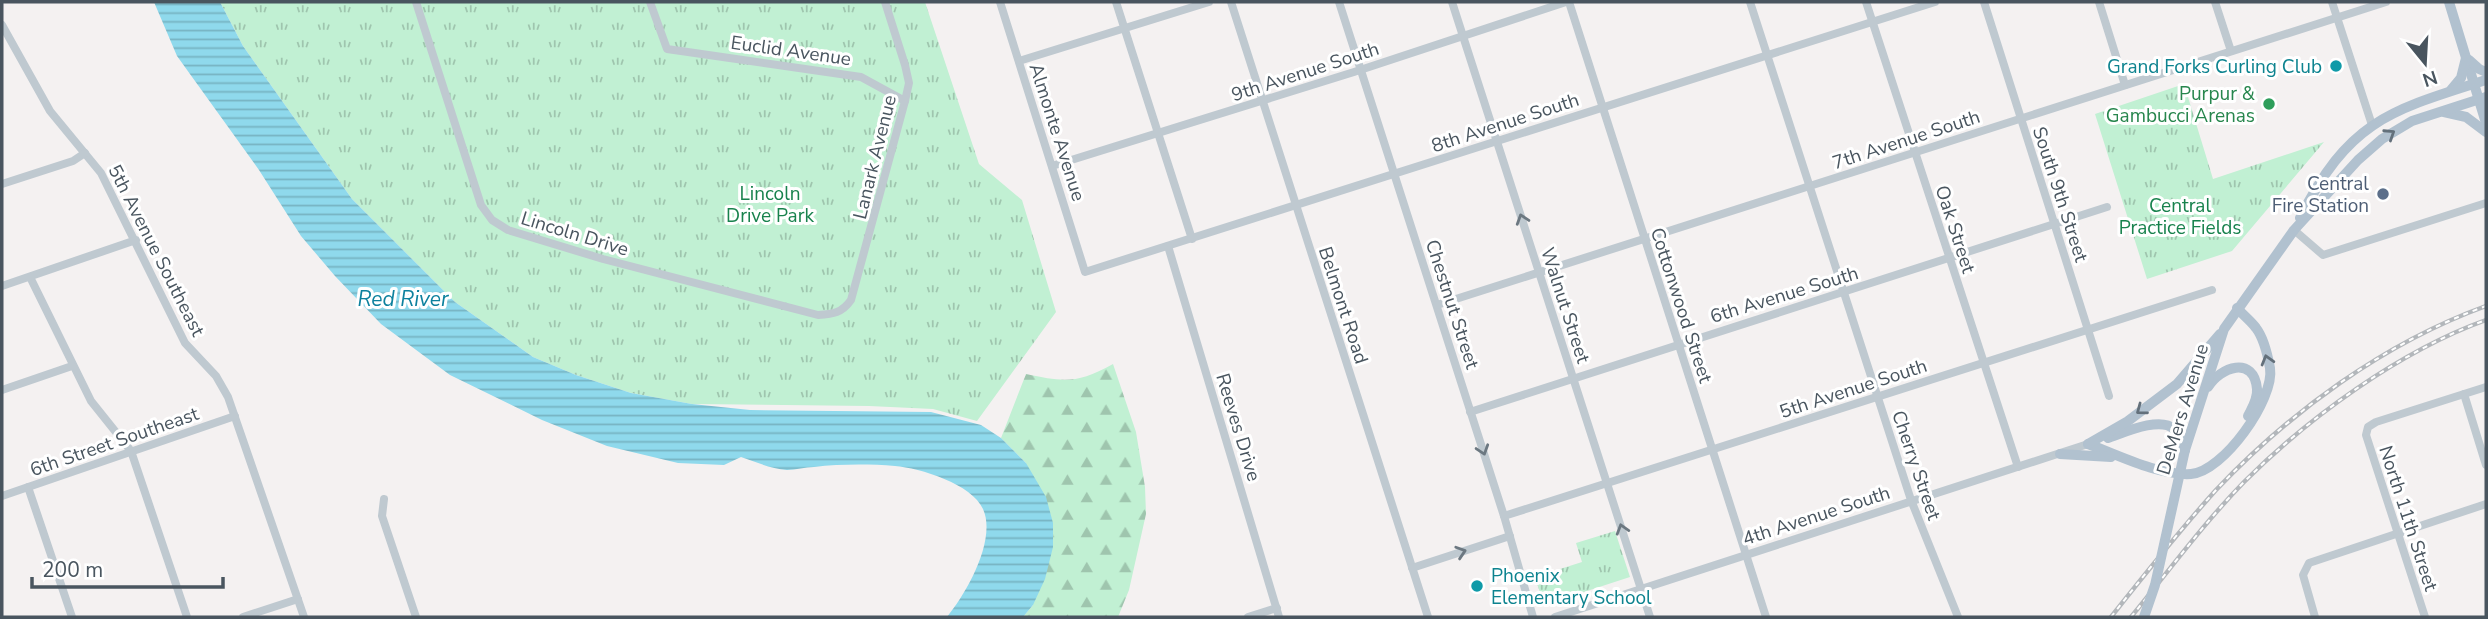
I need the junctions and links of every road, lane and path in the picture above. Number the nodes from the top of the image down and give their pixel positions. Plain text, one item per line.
1 (416, 2) edge
2 (650, 2) edge
3 (885, 2) edge
4 (999, 2) edge
5 (1116, 2) edge
6 (1209, 2) edge
7 (1231, 2) edge
8 (1339, 2) edge
9 (1452, 2) edge
10 (1568, 2) edge
11 (1750, 2) edge
12 (1866, 2) edge
13 (1935, 2) edge
14 (1984, 2) edge
15 (2099, 2) edge
16 (2215, 2) edge
17 (2332, 2) edge
18 (2386, 2) edge
19 (2449, 2) edge
20 (2337, 17) junction
21 (1872, 22) junction
22 (2, 25) edge
23 (1125, 28) junction
24 (1463, 36) junction
25 (2231, 51) junction
26 (1767, 55) junction
27 (2466, 56) junction
28 (1019, 61) junction
29 (1361, 70) junction
30 (2486, 72) edge
31 (2486, 80) edge
32 (2474, 84) junction
33 (2126, 85) junction
34 (2448, 93) junction
35 (2483, 98) edge
36 (905, 101) junction
37 (1263, 101) junction
38 (1602, 107) junction
39 (2441, 112) junction
40 (2020, 118) junction
41 (2486, 123) edge
42 (2372, 125) junction
43 (2486, 132) edge
44 (1159, 133) junction
45 (1497, 141) junction
46 (86, 153) junction
47 (1914, 153) junction
48 (2335, 159) junction
49 (1052, 166) junction
50 (2348, 171) junction
51 (1395, 174) junction
52 (2, 184) edge
53 (1808, 187) junction
54 (2486, 203) edge
55 (1296, 206) junction
56 (2107, 207) dead end
57 (2054, 224) junction
58 (2294, 230) junction
59 (1644, 238) junction
60 (1192, 239) junction
61 (136, 240) junction
62 (1168, 246) junction
63 (1949, 258) junction
64 (1085, 272) joint
65 (1539, 272) junction
66 (30, 276) junction
67 (2, 286) edge
68 (2212, 290) dead end
69 (1843, 292) junction
70 (1437, 305) junction
71 (2237, 308) junction
72 (835, 313) joint
73 (2224, 329) junction
74 (2087, 330) junction
75 (1678, 344) junction
76 (1983, 364) junction
77 (72, 366) junction
78 (1573, 378) junction
79 (2486, 387) edge
80 (2, 390) edge
81 (2464, 394) junction
82 (2109, 396) dead end
83 (2202, 396) junction
84 (1877, 397) junction
85 (1470, 412) junction
86 (236, 415) junction
87 (2235, 443) junction
88 (2088, 444) junction
89 (1713, 449) junction
90 (2185, 450) junction
91 (131, 452) junction
92 (2060, 454) junction
93 (2138, 462) junction
94 (2486, 465) edge
95 (2018, 467) junction
96 (1608, 483) junction
97 (28, 487) junction
98 (2, 496) edge
99 (384, 499) dead end
100 (1911, 500) junction
101 (2486, 504) edge
102 (1504, 516) junction
103 (2397, 532) junction
104 (1510, 536) junction
105 (1746, 555) junction
106 (1412, 568) junction
107 (1641, 589) junction
108 (298, 599) junction
109 (1278, 613) edge
110 (72, 617) edge
111 (187, 617) edge
112 (243, 617) edge
113 (304, 617) edge
114 (416, 617) edge
115 (1248, 617) edge
116 (1428, 617) edge
117 (1533, 617) edge
118 (1555, 617) edge
119 (1650, 617) edge
120 (1766, 617) edge
121 (1958, 617) edge
122 (2144, 617) edge
123 (2315, 617) edge
124 (2425, 617) edge

1 - 72 street, Lincoln Drive
2 - 36 street, Euclid Avenue
3 - 36 street, Lanark Avenue
4 - 28 street, Almonte Avenue
5 - 23 street
6 - 23 street
7 - 37 street, Belmont Road
8 - 29 street, Chestnut Street
9 - 24 street, Walnut Street
10 - 24 street, 9th Avenue South
10 - 38 street, Cottonwood Street
11 - 26 street, Cherry Street
12 - 21 street, Oak Street
13 - 21 street, 8th Avenue South
14 - 40 street, South 9th Street
15 - 33 street
16 - 25 street
17 - 20 street
18 - 20 street, 7th Avenue South
19 - 27 main road
20 - 25 street, 7th Avenue South
20 - 42 street
21 - 26 street, 8th Avenue South
21 - 47 street, Oak Street
22 - 46 street, 5th Avenue Southeast
23 - 28 street
23 - 44 street
24 - 29 street, 9th Avenue South
24 - 45 street, Walnut Street
25 - 33 street, 7th Avenue South
26 - 38 street, 8th Avenue South
26 - 53 street, Cherry Street
27 - 30 main road
27 - 32 main road
27 - 34 main road
28 - 49 street, Almonte Avenue
29 - 37 street, 9th Avenue South
29 - 51 street, Chestnut Street
31 - 32 main road, DeMers Avenue
32 - 34 main road, DeMers Avenue
32 - 35 main road
33 - 40 street, 7th Avenue South
34 - 42 main road, DeMers Avenue
35 - 39 main road, DeMers Avenue
35 - 41 main road
36 - 72 street, Lanark Avenue
37 - 44 street, 9th Avenue South
37 - 55 street, Belmont Road
38 - 45 street, 8th Avenue South
38 - 59 street, Cottonwood Street
39 - 43 main road
50 -> 39 main road, DeMers Avenue
40 - 47 street, 7th Avenue South
40 - 57 street, South 9th Street
42 - 48 main road, DeMers Avenue
44 - 49 street, 9th Avenue South
44 - 60 street
45 - 51 street, 8th Avenue South
65 -> 45 street, Walnut Street
46 - 52 street
46 - 61 street, 5th Avenue Southeast
47 - 53 street, 7th Avenue South
47 - 63 street, Oak Street
48 - 50 main road
48 - 58 main road, DeMers Avenue
49 - 64 street, Almonte Avenue
50 - 58 main road, DeMers Avenue
51 - 55 street, 8th Avenue South
51 - 70 street, Chestnut Street
53 - 59 street, 7th Avenue South
53 - 69 street, Cherry Street
54 - 58 street
55 - 60 street, 8th Avenue South
55 - 106 street, Belmont Road
56 - 57 street, 6th Avenue South
57 - 63 street, 6th Avenue South
57 - 74 street, South 9th Street
58 - 71 main road, DeMers Avenue
59 - 65 street, 7th Avenue South
59 - 75 street, Cottonwood Street
60 - 62 street, 8th Avenue South
61 - 66 street
61 - 86 street, 5th Avenue Southeast
62 - 64 street, 8th Avenue South
62 - 109 street, Reeves Drive
63 - 69 street, 6th Avenue South
63 - 76 street, Oak Street
65 - 70 street, 7th Avenue South
65 - 78 street, Walnut Street
66 - 67 street
66 - 77 street
68 - 74 street, 5th Avenue South
69 - 75 street, 6th Avenue South
69 - 84 street, Cherry Street
70 - 85 street, Chestnut Street
71 - 73 main road, DeMers Avenue
87 -> 71 main road
73 - 83 main road, DeMers Avenue
73 -> 88 main road
74 - 76 street, 5th Avenue South
74 - 82 street, South 9th Street
75 - 78 street, 6th Avenue South
75 - 89 street, Cottonwood Street
76 - 84 street, 5th Avenue South
76 - 95 street, Oak Street
77 - 80 street
77 - 91 street
78 - 85 street, 6th Avenue South
78 - 96 street, Walnut Street
79 - 81 street
81 - 94 street
81 - 103 street, North 11th Street
83 - 87 main road
83 - 90 main road, DeMers Avenue
84 - 89 street, 5th Avenue South
84 - 100 street, Cherry Street
85 -> 102 street, Chestnut Street
86 - 91 street, 6th Street Southeast
86 - 108 street, 5th Avenue Southeast
87 - 93 main road
88 - 90 main road
88 - 92 street, 4th Avenue South
88 - 93 main road
89 - 96 street, 5th Avenue South
89 - 105 street, Cottonwood Street
90 - 122 main road, DeMers Avenue, bridge
91 - 97 street, 6th Street Southeast
91 - 111 street
92 - 93 main road
92 - 95 street, 4th Avenue South
95 - 100 street, 4th Avenue South
96 - 102 street, 5th Avenue South
107 -> 96 street, Walnut Street
97 - 98 street, 6th Street Southeast
97 - 110 street
99 - 114 street
100 - 105 street, 4th Avenue South
100 - 121 street, Cherry Street
101 - 103 street
102 - 104 street, Chestnut Street
103 - 123 street
103 - 124 street, North 11th Street
106 -> 104 street
104 - 117 street, Chestnut Street
105 - 107 street, 4th Avenue South
105 - 120 street, Cottonwood Street
106 - 116 street, Belmont Road
107 - 118 street, 4th Avenue South
107 - 119 street, Walnut Street
108 - 112 street
108 - 113 street, 5th Avenue Southeast
109 - 115 street

